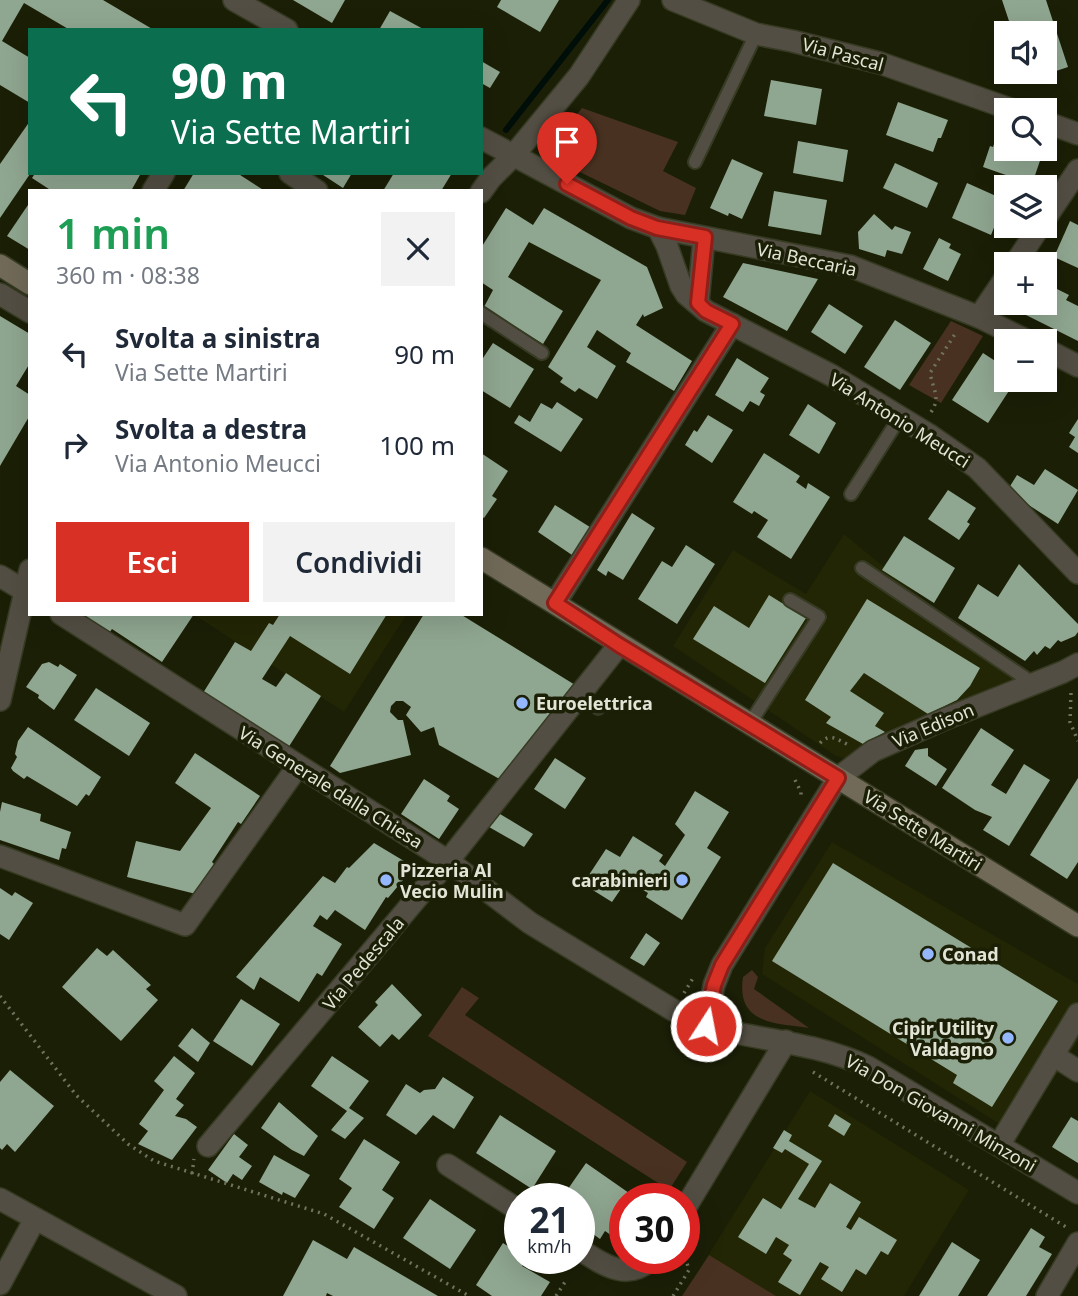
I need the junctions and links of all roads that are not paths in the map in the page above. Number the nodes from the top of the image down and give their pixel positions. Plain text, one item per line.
1 (234, 0) edge
2 (629, 0) edge
3 (673, 0) edge
4 (257, 23) edge
5 (278, 28) edge
6 (756, 34) junction
7 (994, 103) edge
8 (1057, 126) edge
9 (1078, 134) edge
10 (483, 139) edge
11 (513, 156) junction
12 (695, 162) dead end
13 (1078, 170) edge
14 (292, 175) edge
15 (314, 189) edge
16 (483, 189) edge
17 (1057, 201) edge
18 (657, 228) junction
19 (705, 237) junction
20 (0, 265) edge
21 (28, 283) edge
22 (994, 292) edge
23 (0, 294) edge
24 (698, 303) junction
25 (28, 311) edge
26 (483, 314) edge
27 (971, 320) junction
28 (732, 324) junction
29 (995, 329) edge
30 (542, 353) dead end
31 (1057, 355) edge
32 (1078, 366) edge
33 (900, 417) junction
34 (851, 495) dead end
35 (483, 559) edge
36 (862, 568) dead end
37 (1078, 573) edge
38 (0, 576) edge
39 (28, 593) edge
40 (790, 600) dead end
41 (555, 603) junction
42 (64, 616) edge
43 (619, 645) junction
44 (1071, 668) edge
45 (1034, 684) junction
46 (579, 695) junction
47 (0, 700) edge
48 (598, 708) dead end
49 (750, 723) junction
50 (298, 766) junction
51 (838, 778) junction
52 (0, 856) edge
53 (448, 861) junction
54 (1078, 926) edge
55 (1078, 1014) edge
56 (706, 1026) junction
57 (786, 1041) junction
58 (1053, 1055) junction
59 (1078, 1071) edge
60 (999, 1145) junction
61 (208, 1146) dead end
62 (447, 1165) dead end
63 (700, 1183) edge
64 (1078, 1193) edge
65 (0, 1199) edge
66 (504, 1201) edge
67 (35, 1219) junction
68 (1075, 1237) edge
69 (0, 1284) edge
70 (176, 1296) edge
71 (1047, 1296) edge

1 - 4 street
2 - 11 street
3 - 6 street, Via Pascal
4 - 5 street
6 - 7 street, Via Pascal
6 - 12 lane
8 - 9 street
10 - 11 street, Via Beccaria
11 - 16 street
11 - 18 street, Via Beccaria
13 - 17 street
14 - 15 street
18 - 19 street, Via Beccaria
18 - 24 street, Via Antonio Meucci
19 - 24 street
19 - 27 street, Via Beccaria
20 - 21 main road
22 - 27 street
23 - 25 street
24 - 28 street, Via Antonio Meucci
26 - 30 lane
27 - 29 street, Via Beccaria
28 - 33 street, Via Antonio Meucci
28 - 41 street
31 - 32 street
33 - 34 lane
33 - 37 street, Via Antonio Meucci
35 - 41 main road, Via Sette Martiri
36 - 45 lane
38 - 39 street
39 - 47 street
40 - 49 lane
41 - 43 main road, Via Sette Martiri
42 - 50 street, Via Generale dalla Chiesa
43 - 46 street, Via Pedescala
43 - 49 main road, Via Sette Martiri
44 - 45 street, Via Edison
45 - 51 street, Via Edison
46 - 48 lane
46 - 53 street, Via Pedescala
49 - 51 main road, Via Sette Martiri
50 - 52 street
50 - 53 street, Via Generale dalla Chiesa
51 - 54 main road, Via Sette Martiri
51 - 56 street
53 - 56 street, Via Generale dalla Chiesa
53 - 61 street, Via Pedescala
55 - 58 street
56 - 57 street, Via Don Giovanni Minzoni
57 - 60 street, Via Don Giovanni Minzoni
57 - 63 street
58 - 59 street
58 - 60 street
60 - 64 street, Via Don Giovanni Minzoni
62 - 66 street
65 - 67 street
67 - 69 street
67 - 70 street
68 - 71 street

